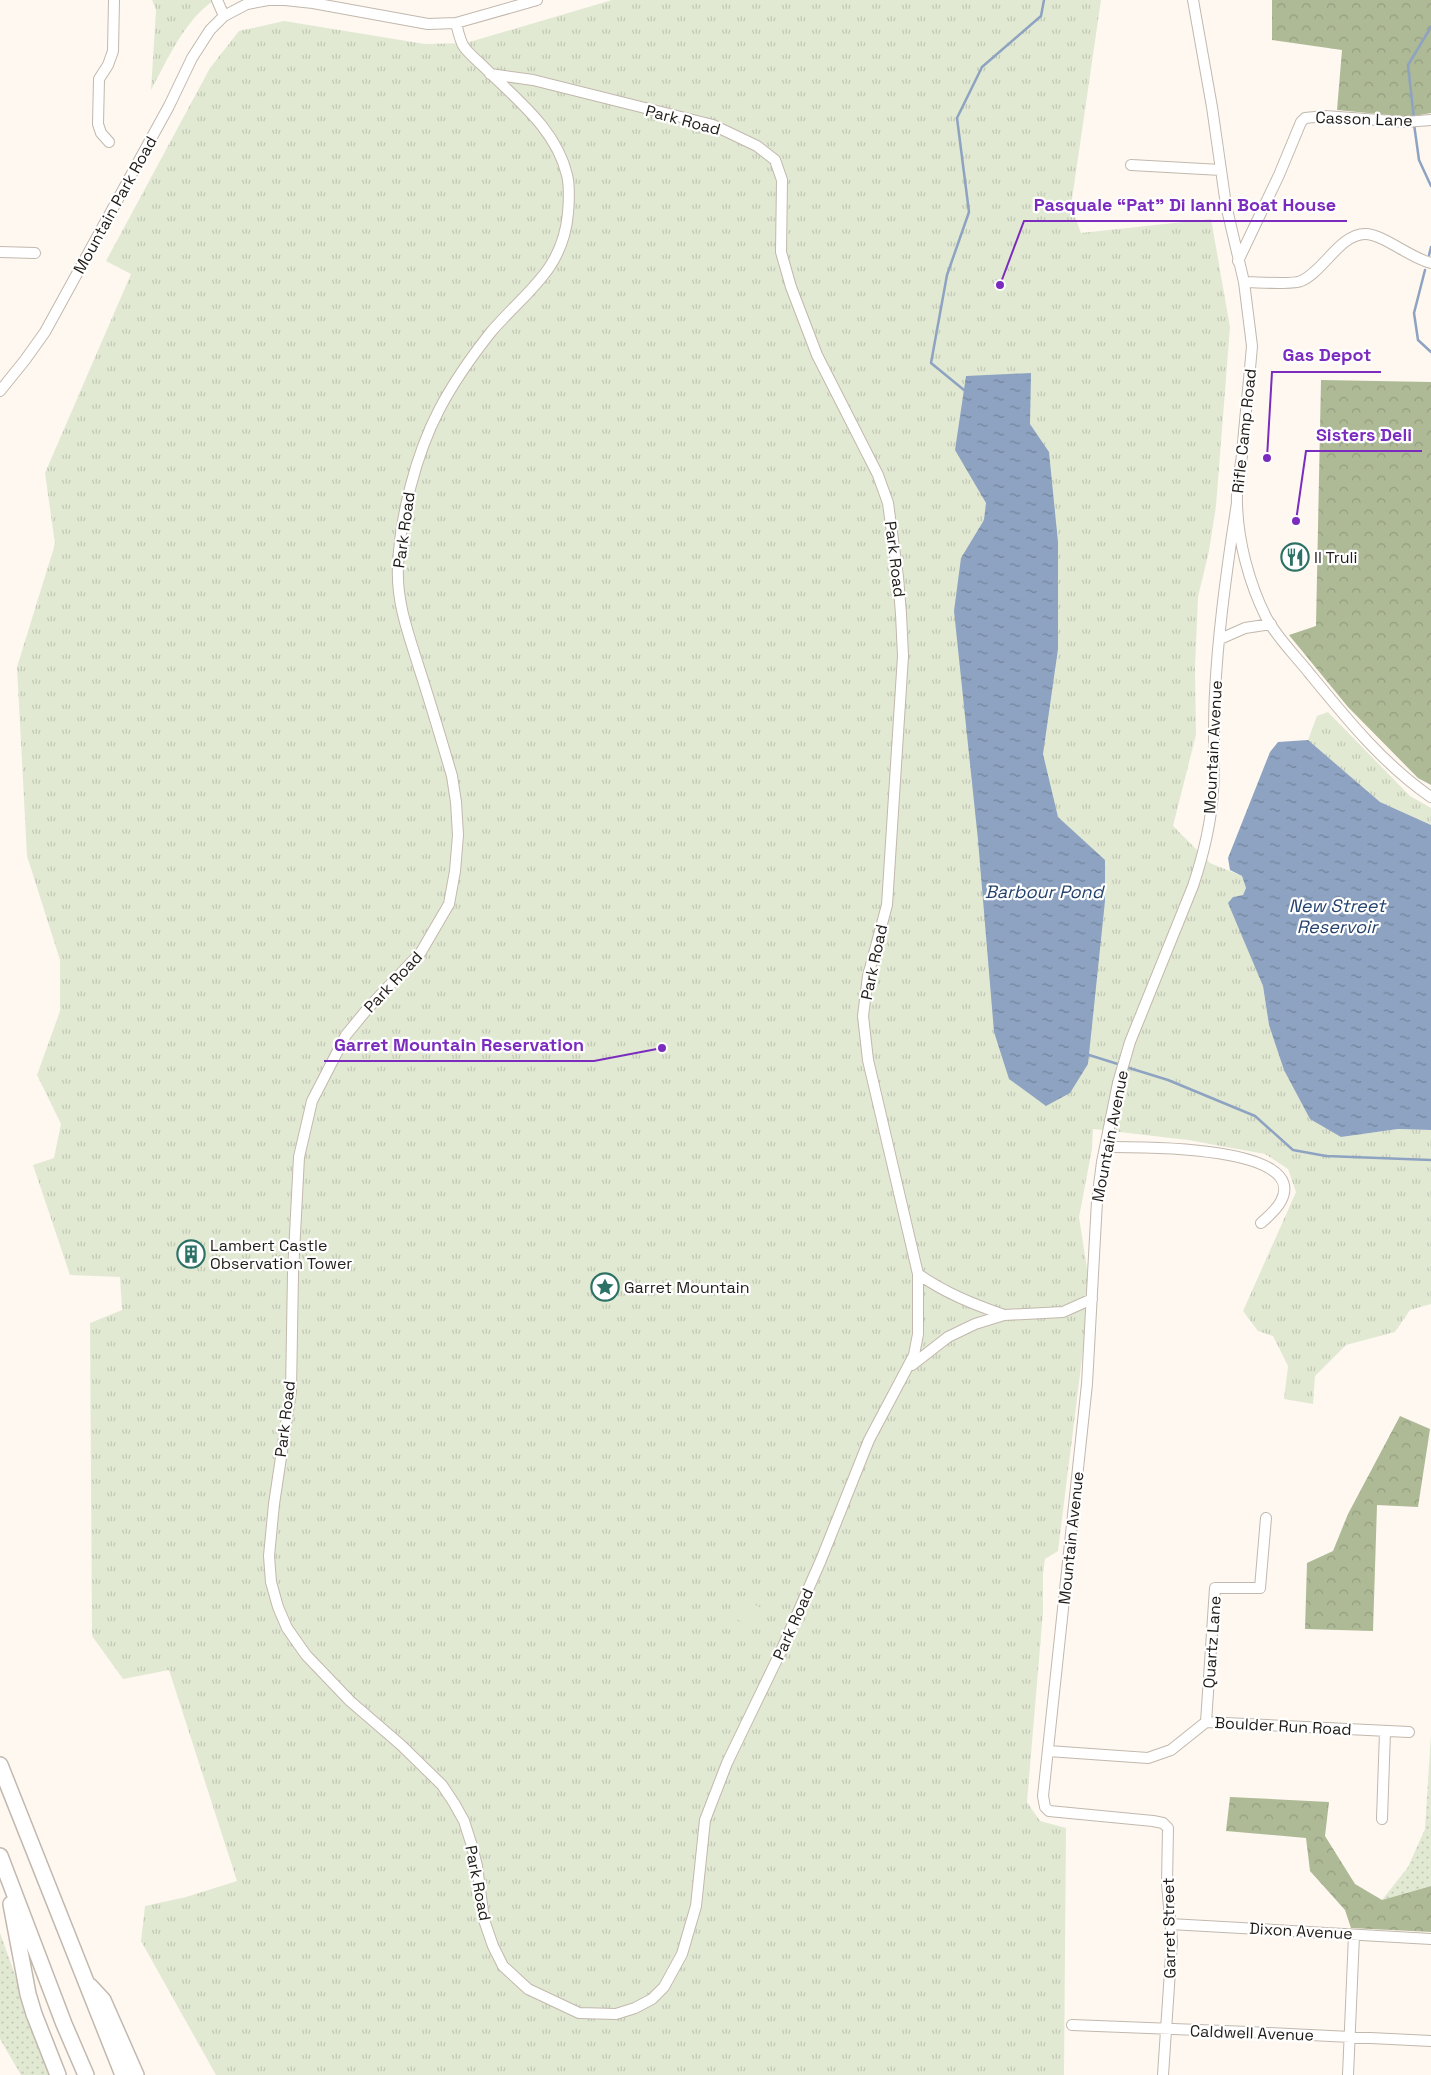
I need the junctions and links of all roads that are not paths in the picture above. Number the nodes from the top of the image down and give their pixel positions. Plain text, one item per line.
1 (114, 0) edge
2 (217, 0) edge
3 (537, 0) edge
4 (1193, 0) edge
5 (224, 16) junction
6 (456, 23) junction
7 (490, 74) junction
8 (520, 78) junction
9 (518, 101) junction
10 (1431, 120) edge
11 (109, 142) dead end
12 (1132, 165) dead end
13 (1221, 170) junction
14 (0, 252) edge
15 (35, 253) dead end
16 (1238, 261) junction
17 (1431, 263) edge
18 (1244, 282) junction
19 (0, 391) edge
20 (1237, 503) junction
21 (1271, 624) junction
22 (1220, 639) junction
23 (1431, 798) edge
24 (1105, 1147) junction
25 (1261, 1224) dead end
26 (918, 1274) junction
27 (1092, 1299) junction
28 (1004, 1315) junction
29 (906, 1371) junction
30 (1266, 1518) dead end
31 (1206, 1722) junction
32 (1385, 1732) junction
33 (1409, 1732) dead end
34 (1048, 1751) junction
35 (0, 1765) edge
36 (1382, 1819) dead end
37 (1153, 1820) joint
38 (2, 1860) edge
39 (1170, 1924) junction
40 (1354, 1935) junction
41 (1431, 1939) edge
42 (84, 1979) junction
43 (1072, 2026) dead end
44 (1166, 2029) junction
45 (1350, 2037) junction
46 (1431, 2041) edge
47 (58, 2075) edge
48 (86, 2075) edge
49 (123, 2075) edge
50 (136, 2075) edge
51 (1163, 2075) edge
52 (1348, 2075) edge

1 - 11 street
2 - 5 street
3 - 6 street
4 - 13 street, Rifle Camp Road
5 - 6 street
5 - 19 street, Mountain Park Road
6 - 7 street, Park Road
7 - 8 street, Park Road
7 - 9 street, Park Road
8 - 9 street
8 - 26 street, Park Road
9 - 29 street, Park Road
10 - 16 street, Casson Lane
12 - 13 street
13 - 16 street, Rifle Camp Road
14 - 15 street
16 - 18 street, Rifle Camp Road
17 - 18 street
18 - 20 street, Rifle Camp Road
20 - 21 street, Rifle Camp Road
20 - 22 street, Mountain Avenue
21 - 22 street
21 - 23 street, Rifle Camp Road
22 - 24 street, Mountain Avenue
24 - 25 street
24 - 27 street, Mountain Avenue
26 - 28 street, Park Road
26 - 29 street, Park Road
27 - 28 street, Park Road
27 - 34 street, Mountain Avenue
28 - 29 street, Park Road
30 - 31 street, Quartz Lane
31 - 32 street, Boulder Run Road
31 - 34 street, Boulder Run Road
32 - 33 street, Boulder Run Road
32 - 36 street
34 - 37 street, Mountain Avenue
35 - 42 highway
37 - 39 street, Garret Street
38 - 47 highway
38 - 48 highway
39 - 40 street, Dixon Avenue
39 - 44 street, Garret Street
40 - 41 street, Dixon Avenue
40 - 45 street
42 - 49 highway
42 - 50 highway
43 - 44 street, Caldwell Avenue
44 - 45 street, Caldwell Avenue
44 - 51 street, Garret Street
45 - 46 street, Caldwell Avenue
45 - 52 street

